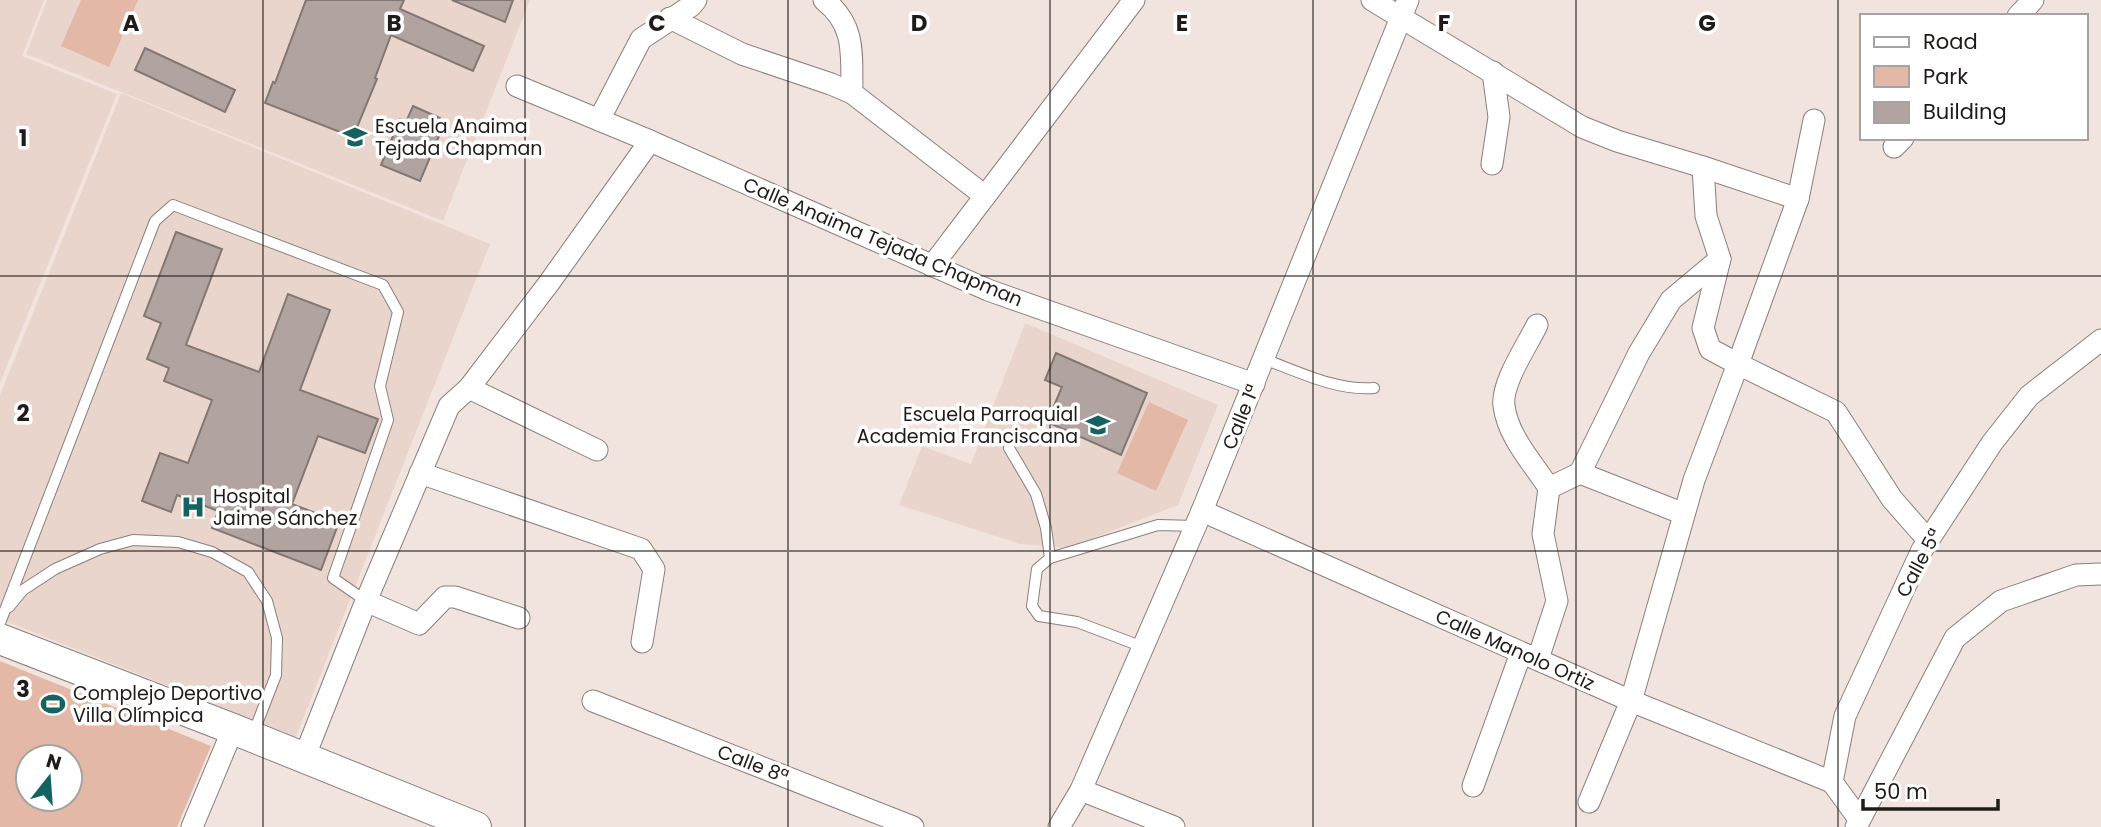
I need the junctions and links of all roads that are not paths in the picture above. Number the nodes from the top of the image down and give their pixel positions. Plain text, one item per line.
1 (696, 0) edge
2 (824, 0) edge
3 (1134, 0) edge
4 (1372, 0) edge
5 (2033, 0) edge
6 (1404, 9) edge
7 (2020, 14) edge
8 (670, 18) junction
9 (1493, 72) junction
10 (517, 86) dead end
11 (852, 93) junction
12 (599, 120) junction
13 (1814, 120) dead end
14 (650, 141) junction
15 (1492, 164) dead end
16 (1703, 167) junction
17 (985, 196) junction
18 (1798, 199) junction
19 (1720, 259) junction
20 (932, 266) junction
21 (1538, 325) dead end
22 (2101, 340) edge
23 (1264, 359) junction
24 (1738, 364) junction
25 (1254, 384) junction
26 (469, 388) junction
27 (1374, 388) dead end
28 (1009, 448) dead end
29 (597, 450) dead end
30 (420, 473) junction
31 (1580, 473) junction
32 (1549, 488) junction
33 (1684, 514) junction
34 (1198, 519) junction
35 (1928, 540) junction
36 (1050, 558) junction
37 (2101, 574) edge
38 (366, 601) junction
39 (519, 618) dead end
40 (1, 626) edge
41 (642, 642) dead end
42 (1143, 647) junction
43 (1530, 656) junction
44 (593, 701) dead end
45 (1631, 701) junction
46 (242, 733) junction
47 (304, 758) junction
48 (1832, 782) junction
49 (1473, 786) dead end
50 (1081, 790) junction
51 (1589, 802) dead end
52 (1857, 823) edge
53 (192, 827) edge
54 (476, 827) edge
55 (913, 827) edge
56 (1059, 827) edge
57 (1174, 827) edge

1 - 8 street
2 - 11 street
3 - 17 street
4 - 6 street
5 - 7 street
6 - 9 street
6 - 23 street, Calle 1ª
8 - 11 street
8 - 12 street
9 - 15 street
9 - 16 street
10 - 12 street, Calle Anaima Tejada Chapman
11 - 17 street
12 - 14 street, Calle Anaima Tejada Chapman
13 - 18 street
14 - 20 street, Calle Anaima Tejada Chapman
14 - 26 street
16 - 18 street
16 - 19 street
17 - 20 street
18 - 24 street
19 - 24 street
19 - 31 street
20 - 25 street, Calle Anaima Tejada Chapman
21 - 32 street
22 - 35 street, Calle 5ª
23 - 25 street, Calle 1ª
23 - 27 lane
24 - 33 street
24 - 35 street
25 - 34 street, Calle 1ª
26 - 29 street
26 - 30 street
28 - 36 lane
30 - 38 street
30 - 41 street
31 - 32 street
31 - 33 street
32 - 43 street
33 - 45 street
34 - 36 lane
34 - 42 street, Calle 1ª
34 - 43 street, Calle Manolo Ortiz
35 - 48 street, Calle 5ª
36 - 42 lane
37 - 52 street
38 - 39 street
38 - 40 lane
38 - 47 street
40 - 46 main road
40 - 46 lane
42 - 50 street, Calle 1ª
43 - 45 street, Calle Manolo Ortiz
43 - 49 street
44 - 55 street, Calle 8ª
45 - 48 street, Calle Manolo Ortiz
45 - 51 street
46 - 47 main road
46 - 53 street
47 - 54 main road
48 - 52 street
50 - 56 street, Calle 1ª
50 - 57 street

